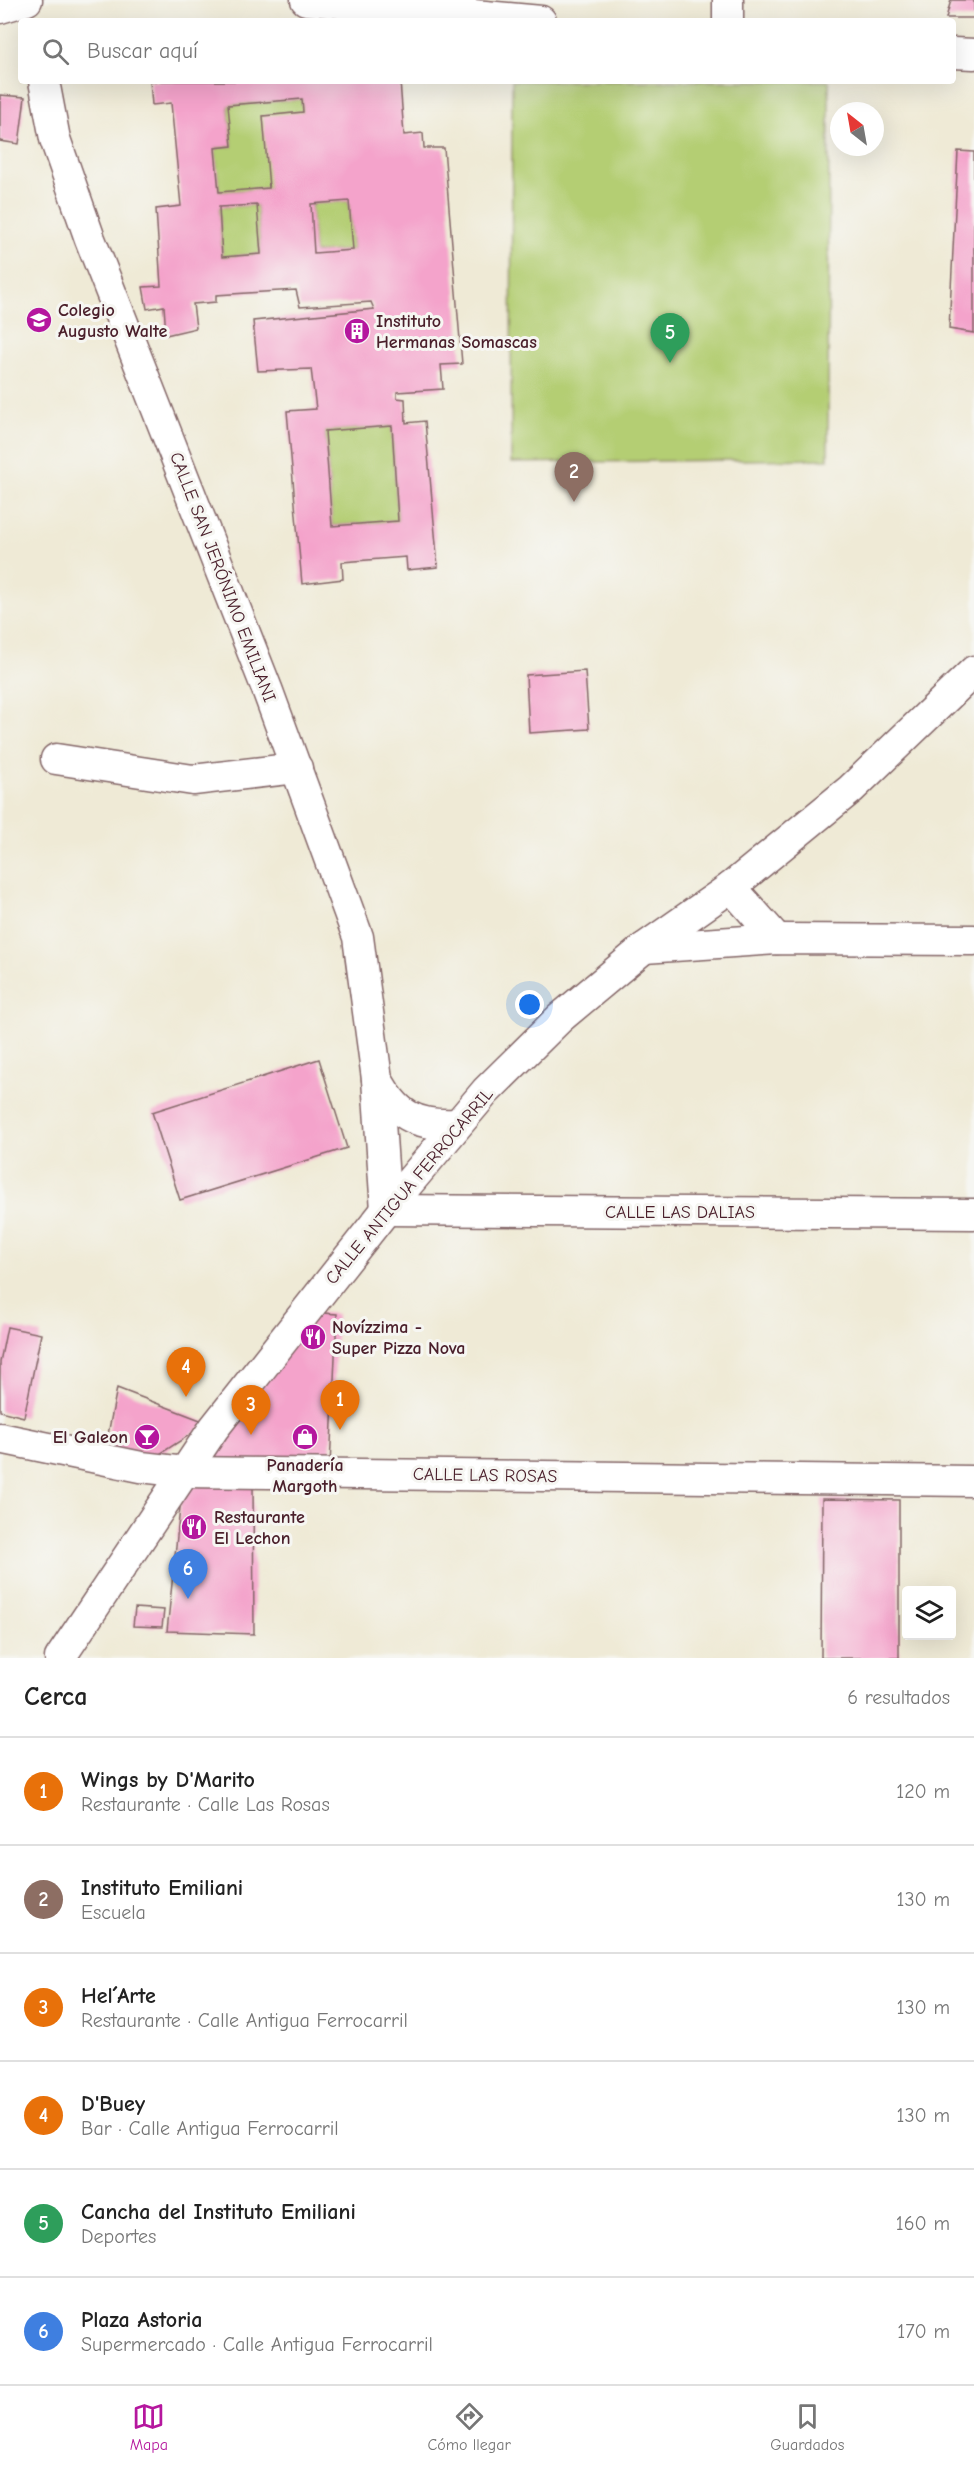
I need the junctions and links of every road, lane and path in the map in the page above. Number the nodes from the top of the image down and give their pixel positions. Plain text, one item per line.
1 (28, 0) edge
2 (306, 0) edge
3 (728, 0) edge
4 (404, 4) edge
5 (0, 8) edge
6 (32, 18) edge
7 (518, 18) edge
8 (728, 18) edge
9 (956, 53) edge
10 (974, 54) edge
11 (45, 84) edge
12 (974, 670) edge
13 (56, 759) dead end
14 (297, 768) junction
15 (731, 887) junction
16 (777, 939) junction
17 (974, 940) edge
18 (644, 948) junction
19 (377, 1079) junction
20 (456, 1124) junction
21 (386, 1210) junction
22 (974, 1215) edge
23 (0, 1438) edge
24 (185, 1472) junction
25 (974, 1481) edge
26 (60, 1658) edge

1 - 5 street
1 - 6 street
2 - 4 street
3 - 8 street
4 - 7 street
9 - 10 street
11 - 14 street, CALLE SAN JERÓNIMO EMILIANI
12 - 15 street, CALLE ANTIGUA FERROCARRIL
13 - 14 street
14 - 19 street, CALLE SAN JERÓNIMO EMILIANI
15 - 16 street
15 - 18 street, CALLE ANTIGUA FERROCARRIL
16 - 17 street
16 - 18 street
18 - 20 street, CALLE ANTIGUA FERROCARRIL
19 - 20 street, CALLE SAN JERÓNIMO EMILIANI
19 - 21 street, CALLE SAN JERÓNIMO EMILIANI
20 - 21 street, CALLE ANTIGUA FERROCARRIL
21 - 22 street, CALLE LAS DALIAS
21 - 24 street, CALLE ANTIGUA FERROCARRIL
23 - 24 street, CALLE LAS ROSAS
24 - 25 street, CALLE LAS ROSAS
24 - 26 street, CALLE ANTIGUA FERROCARRIL

